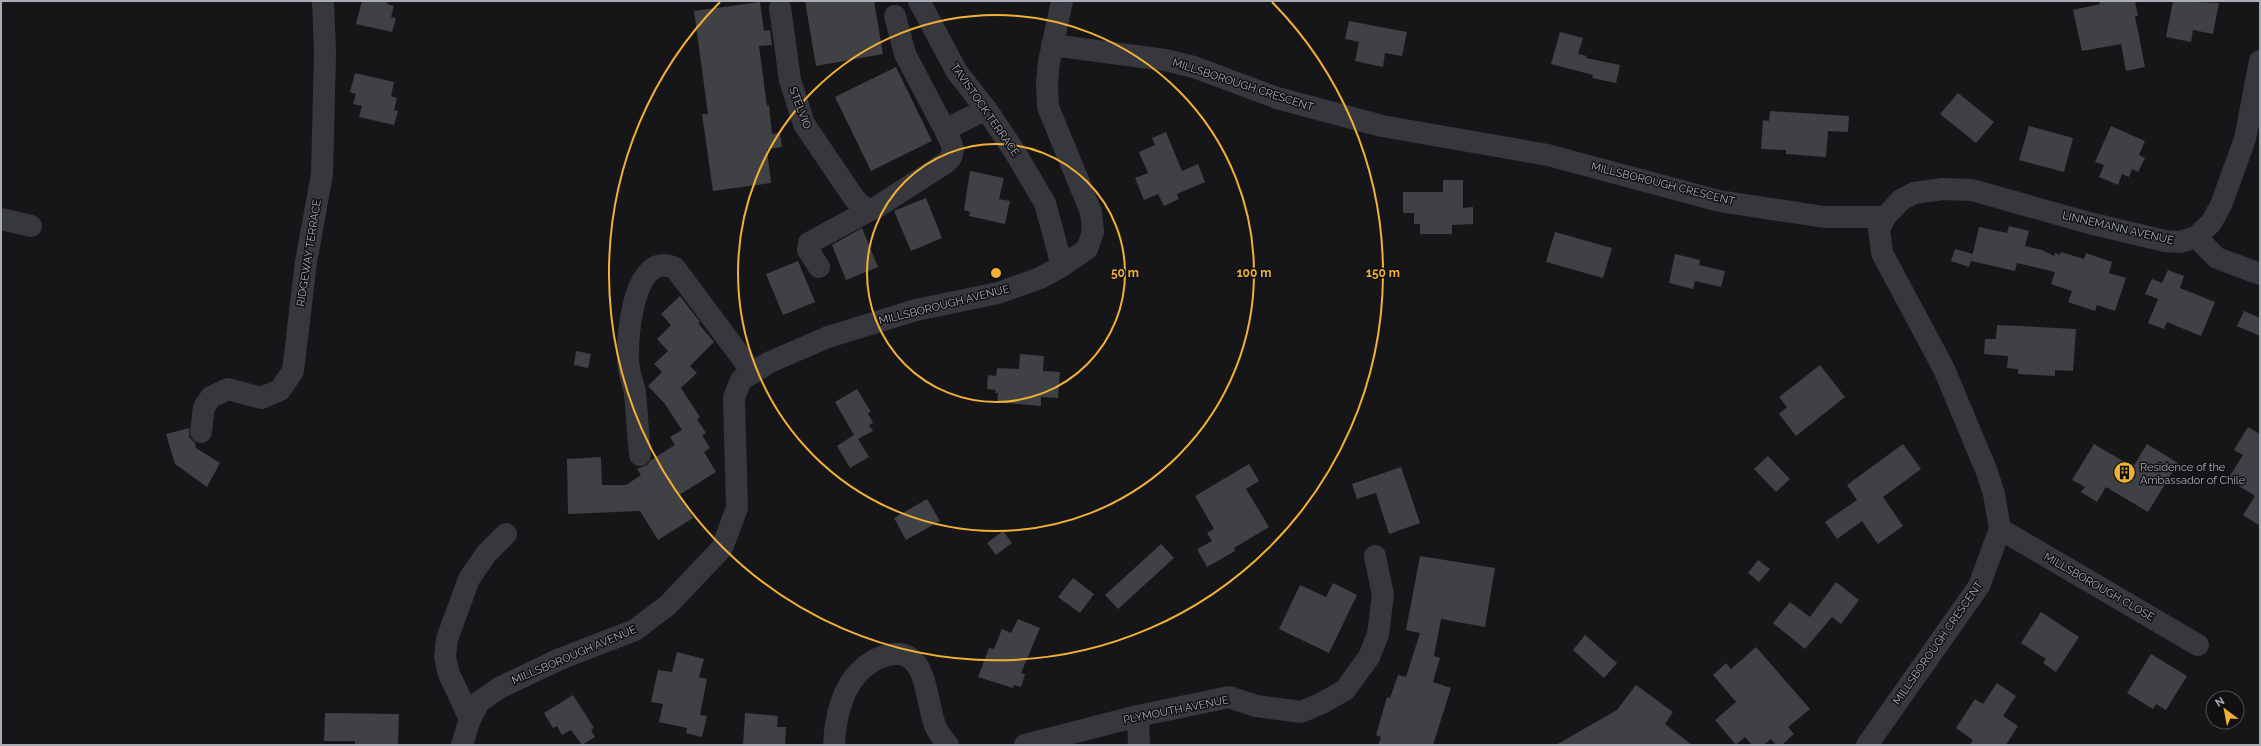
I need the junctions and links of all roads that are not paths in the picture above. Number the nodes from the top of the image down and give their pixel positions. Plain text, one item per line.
1 (323, 1) edge
2 (919, 1) edge
3 (1062, 1) edge
4 (780, 8) dead end
5 (895, 16) dead end
6 (1052, 45) junction
7 (2260, 61) edge
8 (986, 108) junction
9 (955, 125) junction
10 (870, 210) junction
11 (1885, 218) junction
12 (1, 219) edge
13 (31, 226) dead end
14 (2196, 237) junction
15 (1062, 266) junction
16 (819, 267) dead end
17 (2260, 274) edge
18 (752, 373) junction
19 (200, 432) dead end
20 (640, 455) dead end
21 (2000, 529) junction
22 (506, 534) dead end
23 (1375, 556) dead end
24 (2198, 644) dead end
25 (1138, 716) junction
26 (470, 719) junction
27 (462, 745) edge
28 (834, 745) edge
29 (948, 745) edge
30 (1025, 745) edge
31 (1139, 745) edge
32 (1867, 745) edge

1 - 19 street, RIDGEWAY TERRACE
2 - 8 street, TAVISTOCK TERRACE
3 - 6 street, MILLSBOROUGH AVENUE
4 - 10 street, STELVIO
5 - 9 street
6 - 11 street, MILLSBOROUGH CRESCENT
6 - 15 street, MILLSBOROUGH AVENUE
7 - 14 street, LINNEMANN AVENUE
8 - 9 street
8 - 15 street, TAVISTOCK TERRACE
9 - 10 street
10 - 16 street
11 - 14 street, LINNEMANN AVENUE
11 - 21 street, MILLSBOROUGH CRESCENT
12 - 13 street
14 - 17 street
15 - 18 street, MILLSBOROUGH AVENUE
18 - 20 street
18 - 26 street, MILLSBOROUGH AVENUE
21 - 24 street, MILLSBOROUGH CLOSE
21 - 32 street, MILLSBOROUGH CRESCENT
22 - 26 street
23 - 25 street, PLYMOUTH AVENUE
25 - 30 street, PLYMOUTH AVENUE
25 - 31 street
26 - 27 street, MILLSBOROUGH AVENUE
28 - 29 street

